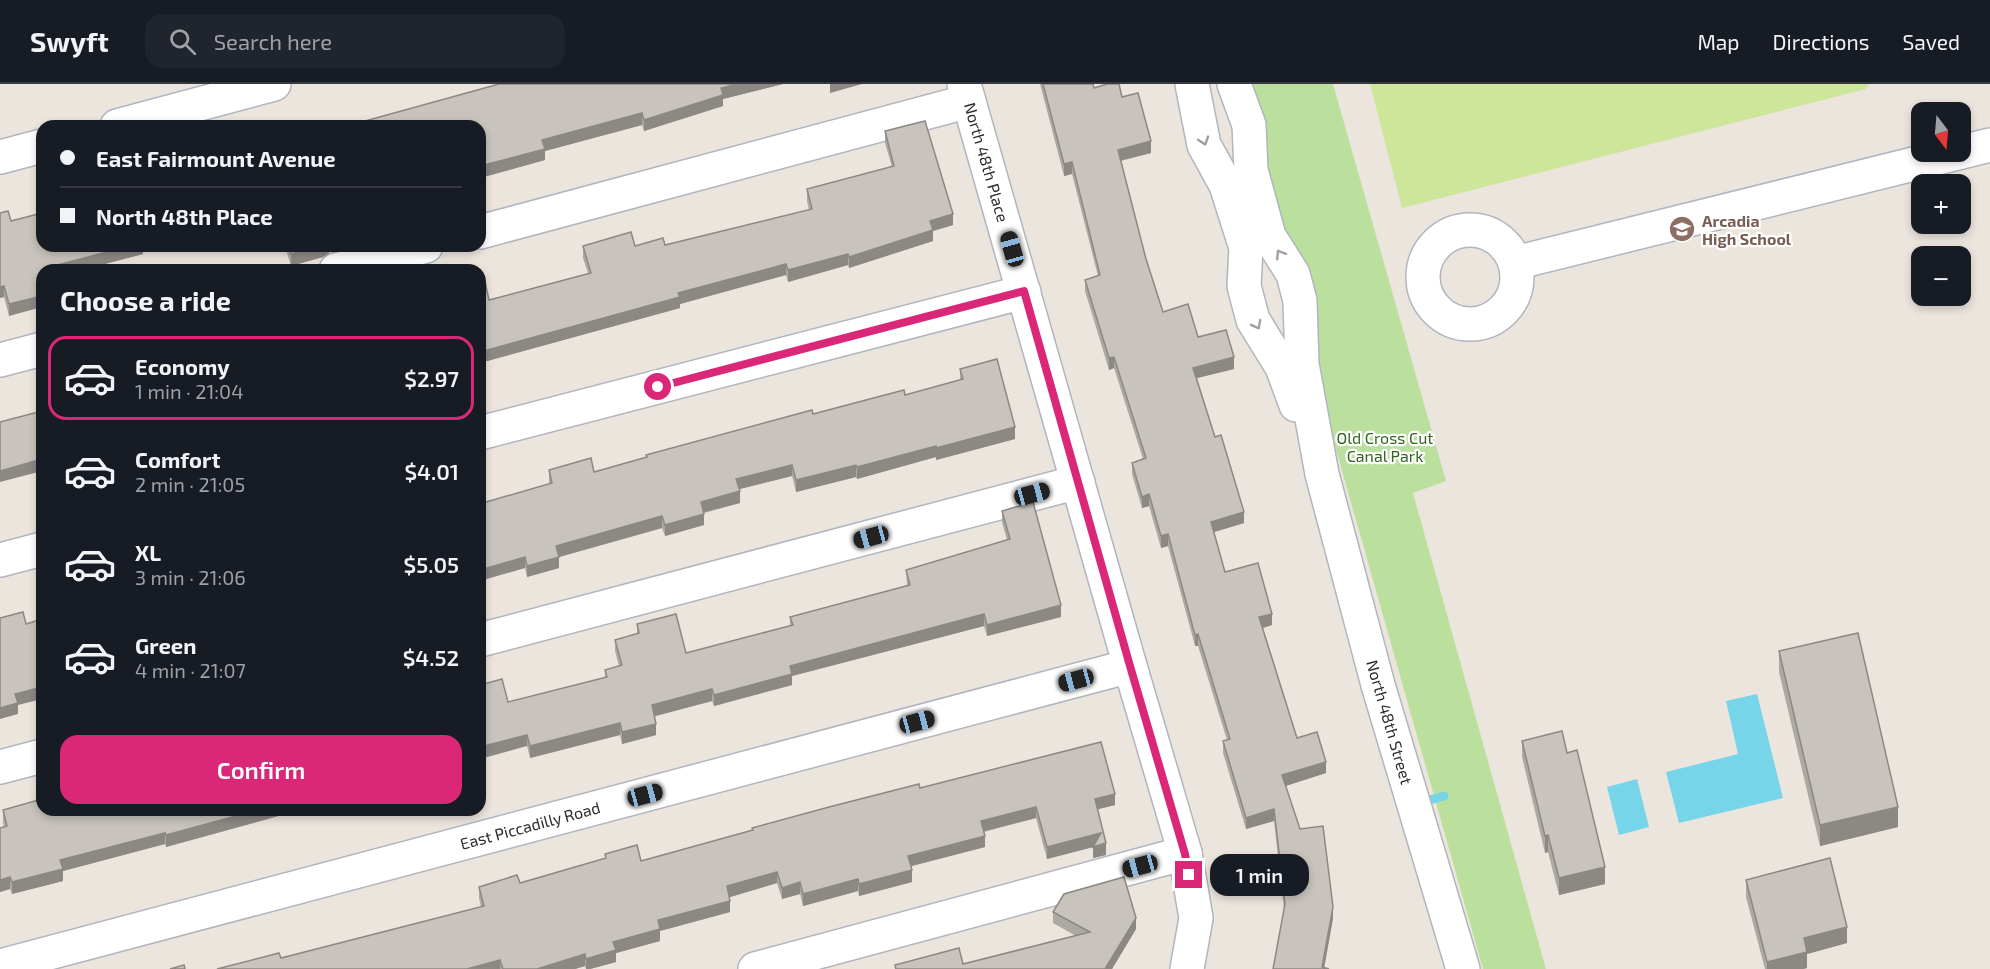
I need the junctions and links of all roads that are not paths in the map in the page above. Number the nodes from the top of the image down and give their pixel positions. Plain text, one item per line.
1 (274, 84) edge
2 (1192, 84) edge
3 (1234, 84) edge
4 (967, 92) edge
5 (139, 120) edge
6 (1990, 145) edge
7 (36, 148) edge
8 (0, 157) edge
9 (486, 230) edge
10 (404, 252) edge
11 (1515, 263) dead end
12 (358, 264) edge
13 (1024, 291) junction
14 (36, 351) edge
15 (0, 360) edge
16 (486, 431) edge
17 (1322, 474) junction
18 (1078, 482) junction
19 (36, 551) edge
20 (0, 560) edge
21 (486, 638) edge
22 (1130, 666) junction
23 (36, 758) edge
24 (0, 767) edge
25 (1185, 854) junction
26 (0, 966) edge
27 (755, 969) edge
28 (1187, 969) edge
29 (1463, 969) edge

1 - 5 street
2 -> 17 street, North 48th Street
17 -> 3 street, North 48th Street
4 - 9 street
4 - 13 street, North 48th Place
6 - 11 street
7 - 8 street
10 - 12 street
13 - 16 street
13 - 18 street, North 48th Place
14 - 15 street
17 - 29 street, North 48th Street
18 - 21 street
18 - 22 street, North 48th Place
19 - 20 street
22 - 25 street, North 48th Place
22 - 26 street, East Piccadilly Road
23 - 24 street
25 - 27 street
25 - 28 street, North 48th Place

